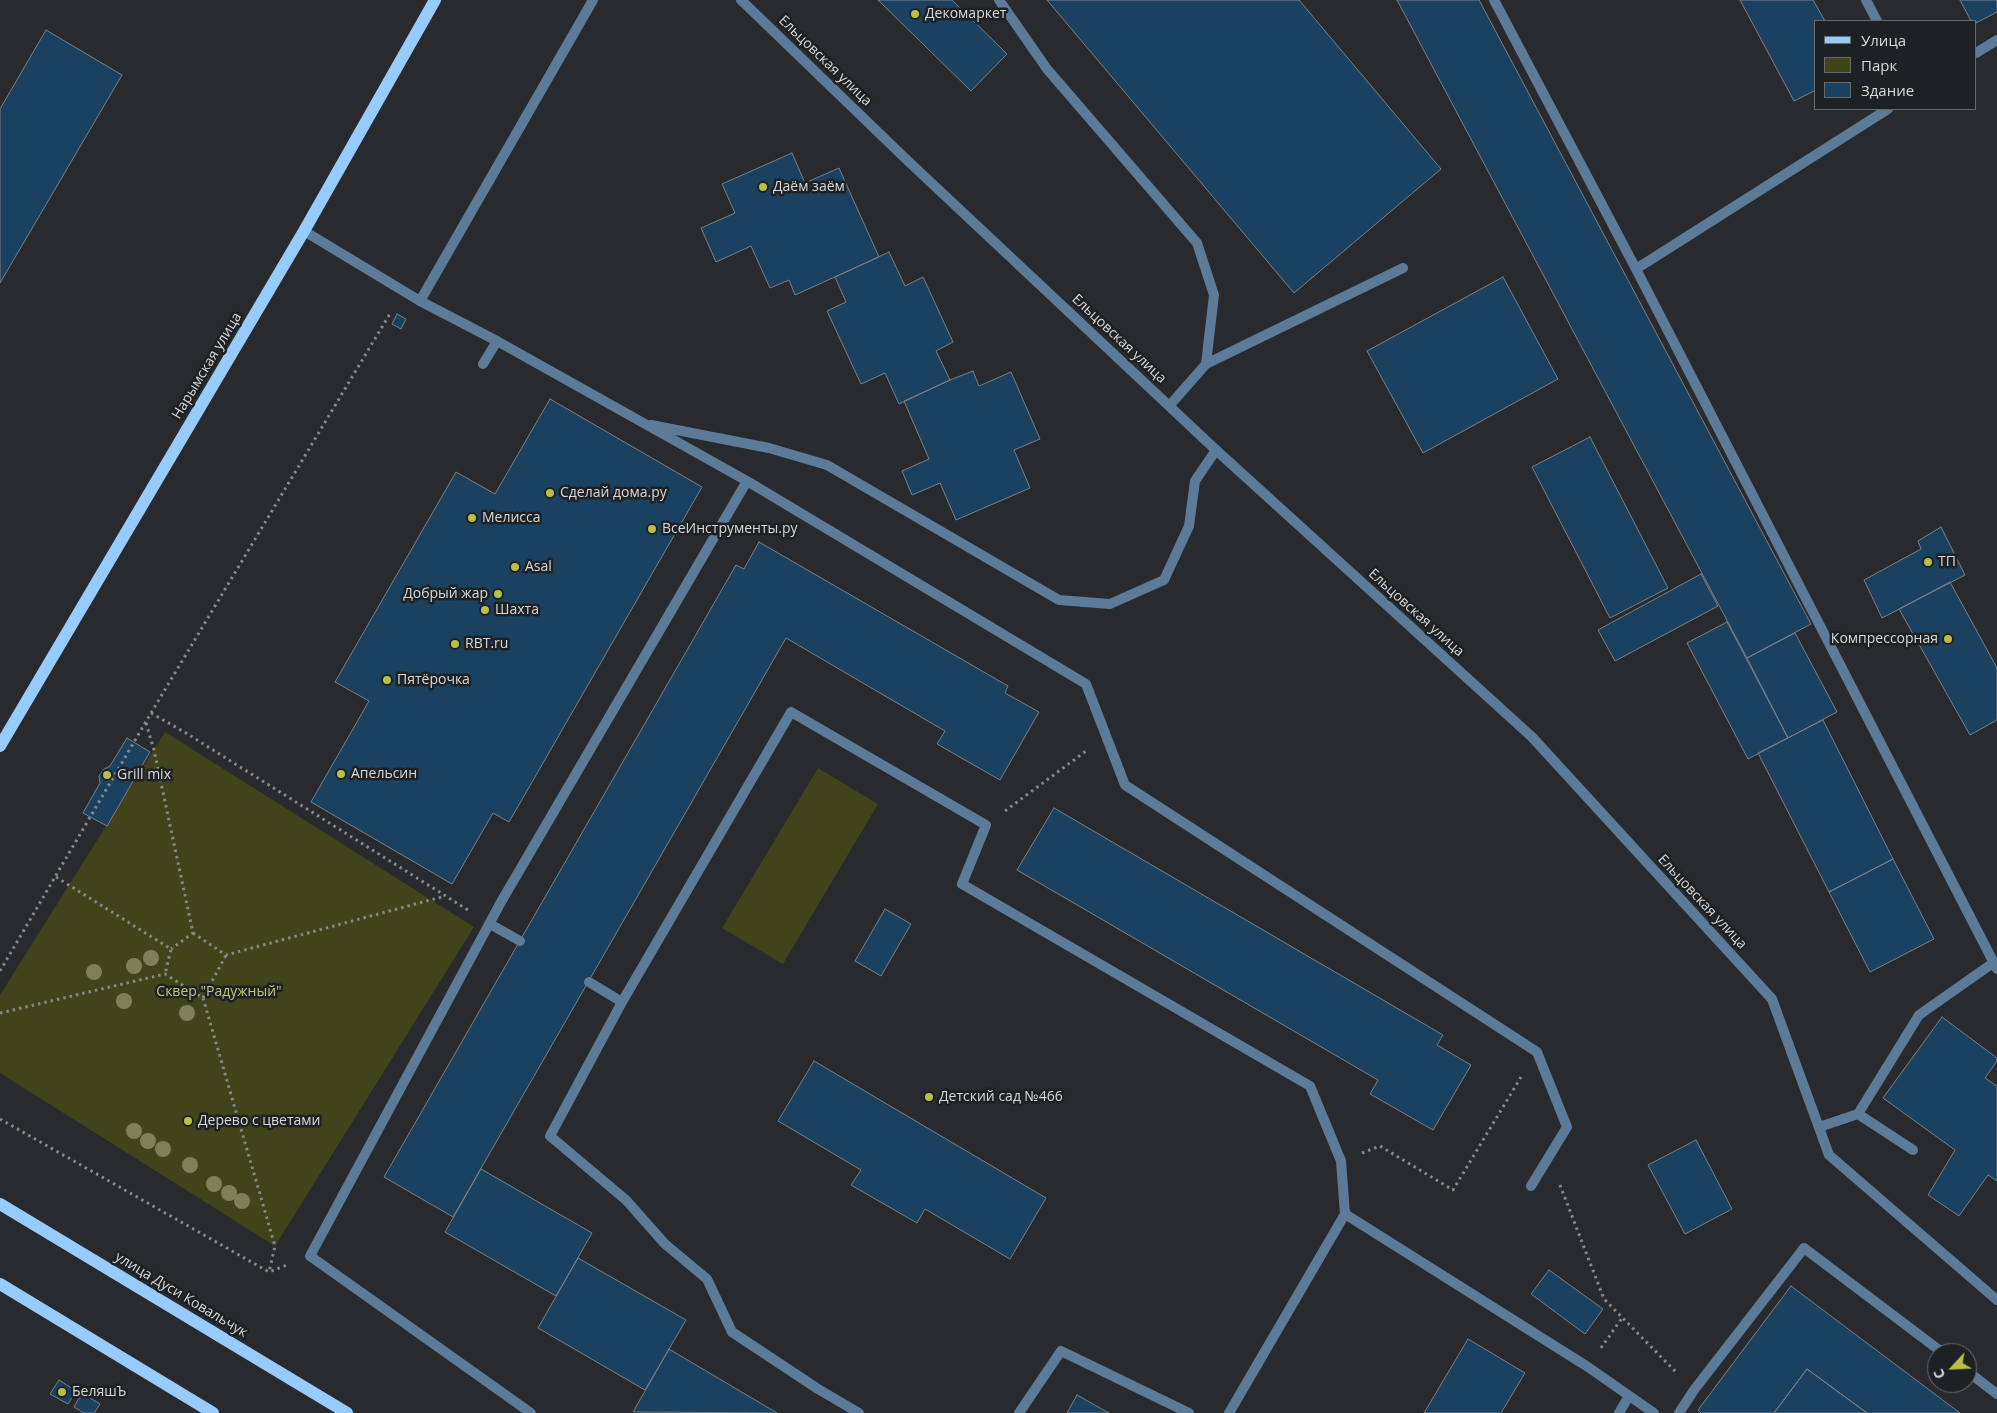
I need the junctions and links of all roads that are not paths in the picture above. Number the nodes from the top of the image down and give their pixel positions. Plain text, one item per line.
1 (435, 0) edge
2 (593, 0) edge
3 (742, 0) edge
4 (999, 0) edge
5 (1494, 0) edge
6 (1866, 0) edge
7 (1876, 20) edge
8 (1997, 40) edge
9 (1977, 52) edge
10 (1886, 110) edge
11 (304, 231) junction
12 (1403, 268) dead end
13 (1636, 269) junction
14 (420, 301) junction
15 (497, 341) junction
16 (483, 364) dead end
17 (1206, 364) junction
18 (1170, 405) junction
19 (643, 423) junction
20 (1216, 450) junction
21 (747, 481) junction
22 (0, 746) edge
23 (490, 924) junction
24 (520, 940) dead end
25 (1995, 966) edge
26 (589, 982) dead end
27 (622, 1002) junction
28 (1858, 1114) junction
29 (1819, 1126) junction
30 (1913, 1150) dead end
31 (1531, 1186) dead end
32 (0, 1204) edge
33 (1345, 1214) junction
34 (0, 1284) edge
35 (1997, 1300) edge
36 (1930, 1343) edge
37 (1977, 1379) edge
38 (1997, 1394) edge
39 (1629, 1396) junction
40 (213, 1413) edge
41 (347, 1413) edge
42 (531, 1413) edge
43 (859, 1413) edge
44 (1019, 1413) edge
45 (1189, 1413) edge
46 (1228, 1413) edge
47 (1619, 1413) edge
48 (1654, 1413) edge
49 (1679, 1413) edge

1 - 11 main road, Нарымская улица
2 - 14 street
3 - 18 street, Ельцовская улица
4 - 17 street
5 - 13 street
6 - 7 street
8 - 9 street
10 - 13 street
11 - 14 street
11 - 22 main road, Нарымская улица
12 - 17 street
13 - 25 street
14 - 15 street
15 - 16 street
15 - 19 street
17 - 18 street
18 - 20 street, Ельцовская улица
19 - 20 street
19 - 21 street
20 - 29 street, Ельцовская улица
21 - 23 street
21 - 31 street
23 - 24 street
23 - 42 street
25 - 28 street
26 - 27 street
27 - 33 street
27 - 43 street
28 - 29 street
28 - 30 street
29 - 35 street, Ельцовская улица
32 - 41 main road, улица Дуси Ковальчук
33 - 39 street
33 - 46 street
34 - 40 main road
36 - 49 street
37 - 38 street
39 - 47 street
39 - 48 street
44 - 45 street

